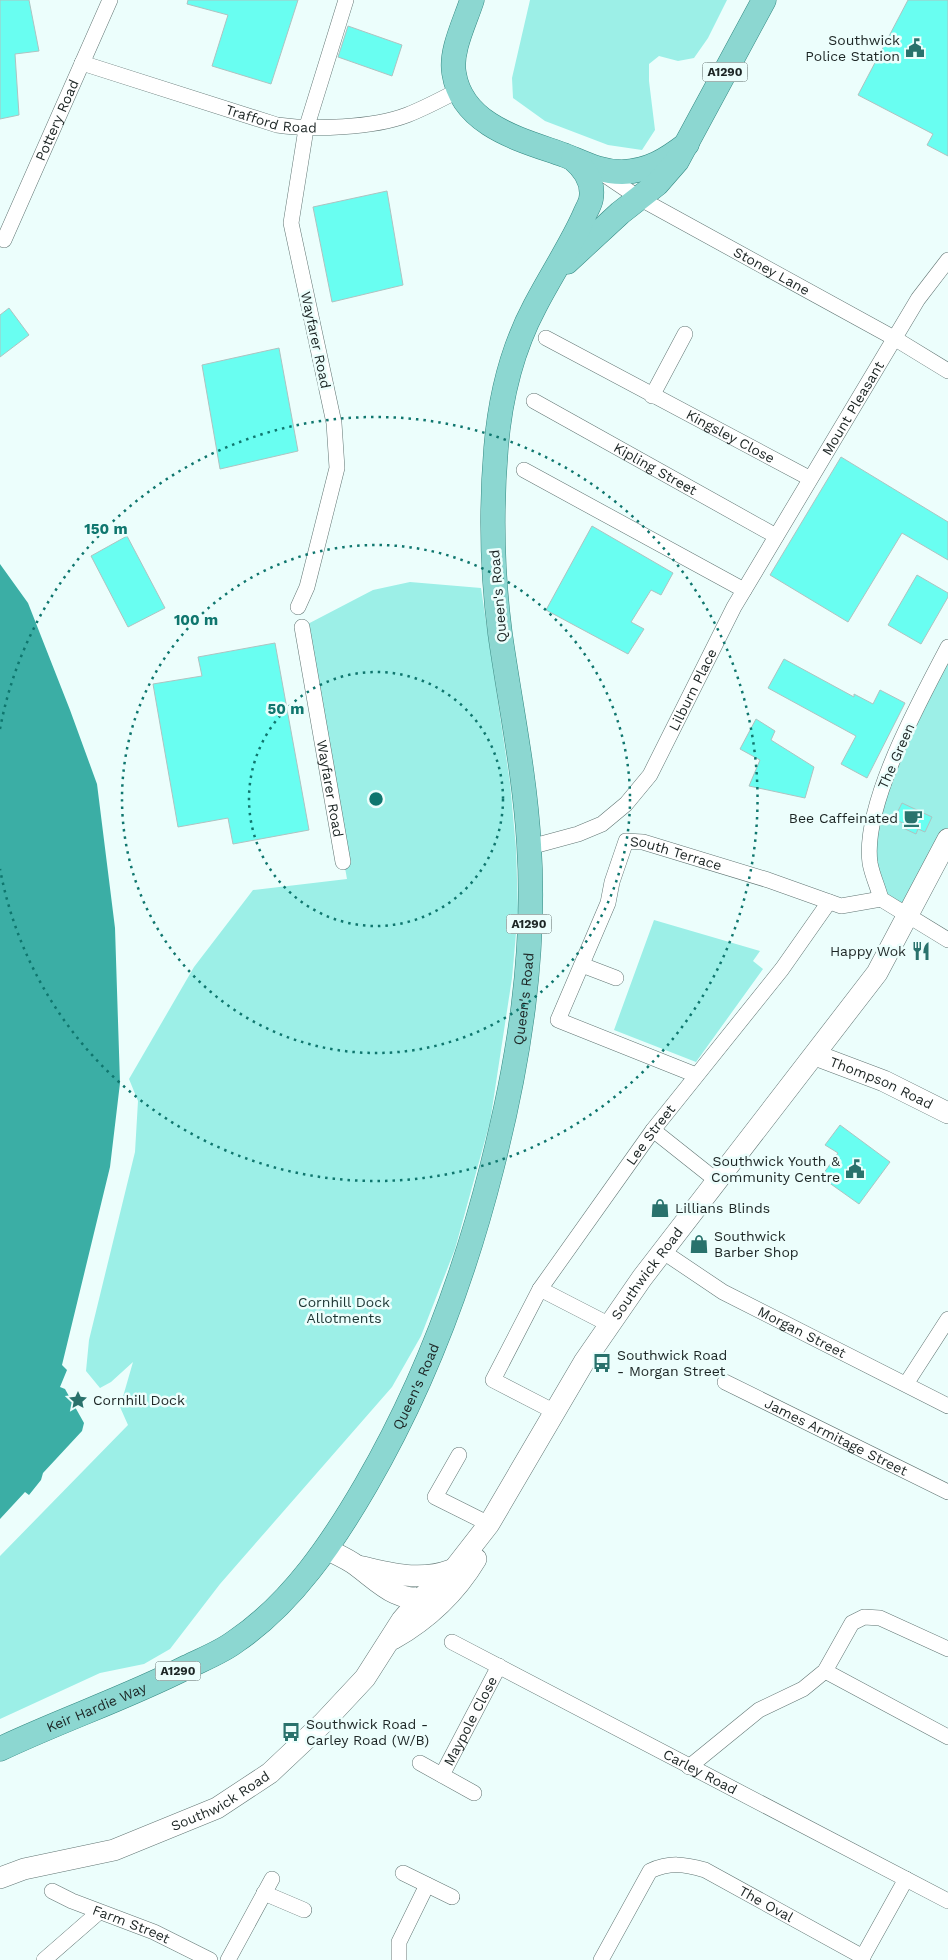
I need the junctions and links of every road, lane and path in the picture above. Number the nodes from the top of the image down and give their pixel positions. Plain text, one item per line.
1 (110, 0) edge
2 (346, 0) edge
3 (472, 0) edge
4 (764, 0) edge
5 (82, 63) junction
6 (459, 90) junction
7 (306, 129) junction
8 (687, 144) junction
9 (573, 159) junction
10 (598, 170) junction
11 (639, 198) junction
12 (4, 240) dead end
13 (948, 260) edge
14 (555, 273) junction
15 (685, 334) dead end
16 (546, 338) dead end
17 (894, 338) junction
18 (948, 370) edge
19 (652, 396) junction
20 (534, 401) dead end
21 (524, 470) dead end
22 (809, 478) junction
23 (776, 536) junction
24 (744, 590) junction
25 (298, 607) dead end
26 (302, 627) dead end
27 (948, 646) edge
28 (948, 839) edge
29 (530, 847) junction
30 (344, 862) dead end
31 (881, 899) junction
32 (829, 902) junction
33 (909, 914) junction
34 (948, 940) edge
35 (582, 965) junction
36 (616, 978) dead end
37 (815, 1054) junction
38 (696, 1075) junction
39 (948, 1113) edge
40 (653, 1130) junction
41 (716, 1180) junction
42 (662, 1251) junction
43 (540, 1289) junction
44 (948, 1319) edge
45 (610, 1324) junction
46 (725, 1382) dead end
47 (906, 1384) junction
48 (948, 1406) edge
49 (555, 1412) junction
50 (459, 1455) dead end
51 (948, 1492) edge
52 (489, 1524) junction
53 (326, 1549) junction
54 (356, 1565) junction
55 (454, 1569) junction
56 (452, 1594) junction
57 (420, 1600) junction
58 (388, 1642) junction
59 (452, 1642) dead end
60 (948, 1649) edge
61 (499, 1666) junction
62 (825, 1671) junction
63 (948, 1737) edge
64 (0, 1749) edge
65 (420, 1763) dead end
66 (689, 1767) junction
67 (442, 1775) junction
68 (474, 1793) dead end
69 (403, 1873) dead end
70 (0, 1878) edge
71 (272, 1879) dead end
72 (906, 1879) junction
73 (427, 1885) junction
74 (52, 1890) dead end
75 (264, 1893) junction
76 (452, 1897) dead end
77 (948, 1901) edge
78 (304, 1910) dead end
79 (99, 1912) junction
80 (862, 1958) edge
81 (44, 1960) edge
82 (209, 1960) edge
83 (228, 1960) edge
84 (399, 1960) edge
85 (601, 1960) edge

1 - 5 street, Pottery Road
2 - 7 street, Wayfarer Road
3 - 6 main road, A1290
4 - 8 main road, A1290
5 - 7 street, Trafford Road
5 - 12 street, Pottery Road
6 - 7 street, Trafford Road
6 - 9 main road, A1290
7 - 25 street, Wayfarer Road
8 - 10 main road, A1290
8 - 11 main road, A1290
9 - 10 main road, A1290
9 - 14 main road, A1290
10 - 11 street, Stoney Lane
11 - 14 main road, A1290
11 - 17 street, Stoney Lane
13 - 17 street, Mount Pleasant
14 - 29 main road, Queen's Road / A1290
15 - 19 street
16 - 19 street, Kingsley Close
17 - 18 street, Stoney Lane
17 - 22 street, Mount Pleasant
19 - 22 street, Kingsley Close
20 - 23 street, Kipling Street
21 - 24 street
22 - 23 street, Lilburn Place
23 - 24 street, Lilburn Place
24 - 29 street, Lilburn Place
26 - 30 street, Wayfarer Road
27 - 31 street, The Green
28 - 33 main road, Southwick Road
29 - 53 main road, Queen's Road / A1290
31 - 32 street, South Terrace
31 - 33 street
32 - 35 street, South Terrace
32 - 38 street, Lee Street
33 - 34 street
33 - 37 main road, Southwick Road
35 - 36 street
35 - 38 street, South Terrace
37 - 39 main road, Thompson Road
37 - 41 main road, Southwick Road
38 - 40 street, Lee Street
40 - 41 street
40 - 43 street, Lee Street
41 - 42 main road, Southwick Road
42 - 45 main road, Southwick Road
42 - 47 street, Morgan Street
43 - 45 street
43 - 49 street, Lee Street
44 - 47 street
45 - 49 main road, Southwick Road
46 - 51 street, James Armitage Street
47 - 48 street, Morgan Street
49 - 52 main road, Southwick Road
50 - 52 street
52 - 55 main road, Southwick Road
52 - 56 main road, Southwick Road
53 - 54 main road
53 - 64 main road, Keir Hardie Way / A1290
54 - 55 main road
54 - 57 main road
55 - 57 main road, Southwick Road
56 - 57 main road
56 - 58 main road, Southwick Road
57 - 58 main road, Southwick Road
58 - 70 main road, Southwick Road
59 - 61 street, Carley Road
60 - 62 street
61 - 66 street, Carley Road
61 - 67 street, Maypole Close
62 - 63 street
62 - 66 street
65 - 67 street, Maypole Close
66 - 72 street, Carley Road
67 - 68 street, Maypole Close
69 - 73 street
71 - 75 street
72 - 77 street, Carley Road
72 - 80 street
73 - 76 street
73 - 84 street
74 - 79 street, Farm Street
75 - 78 street
75 - 83 street
79 - 81 street
79 - 82 street, Farm Street
80 - 85 street, The Oval

